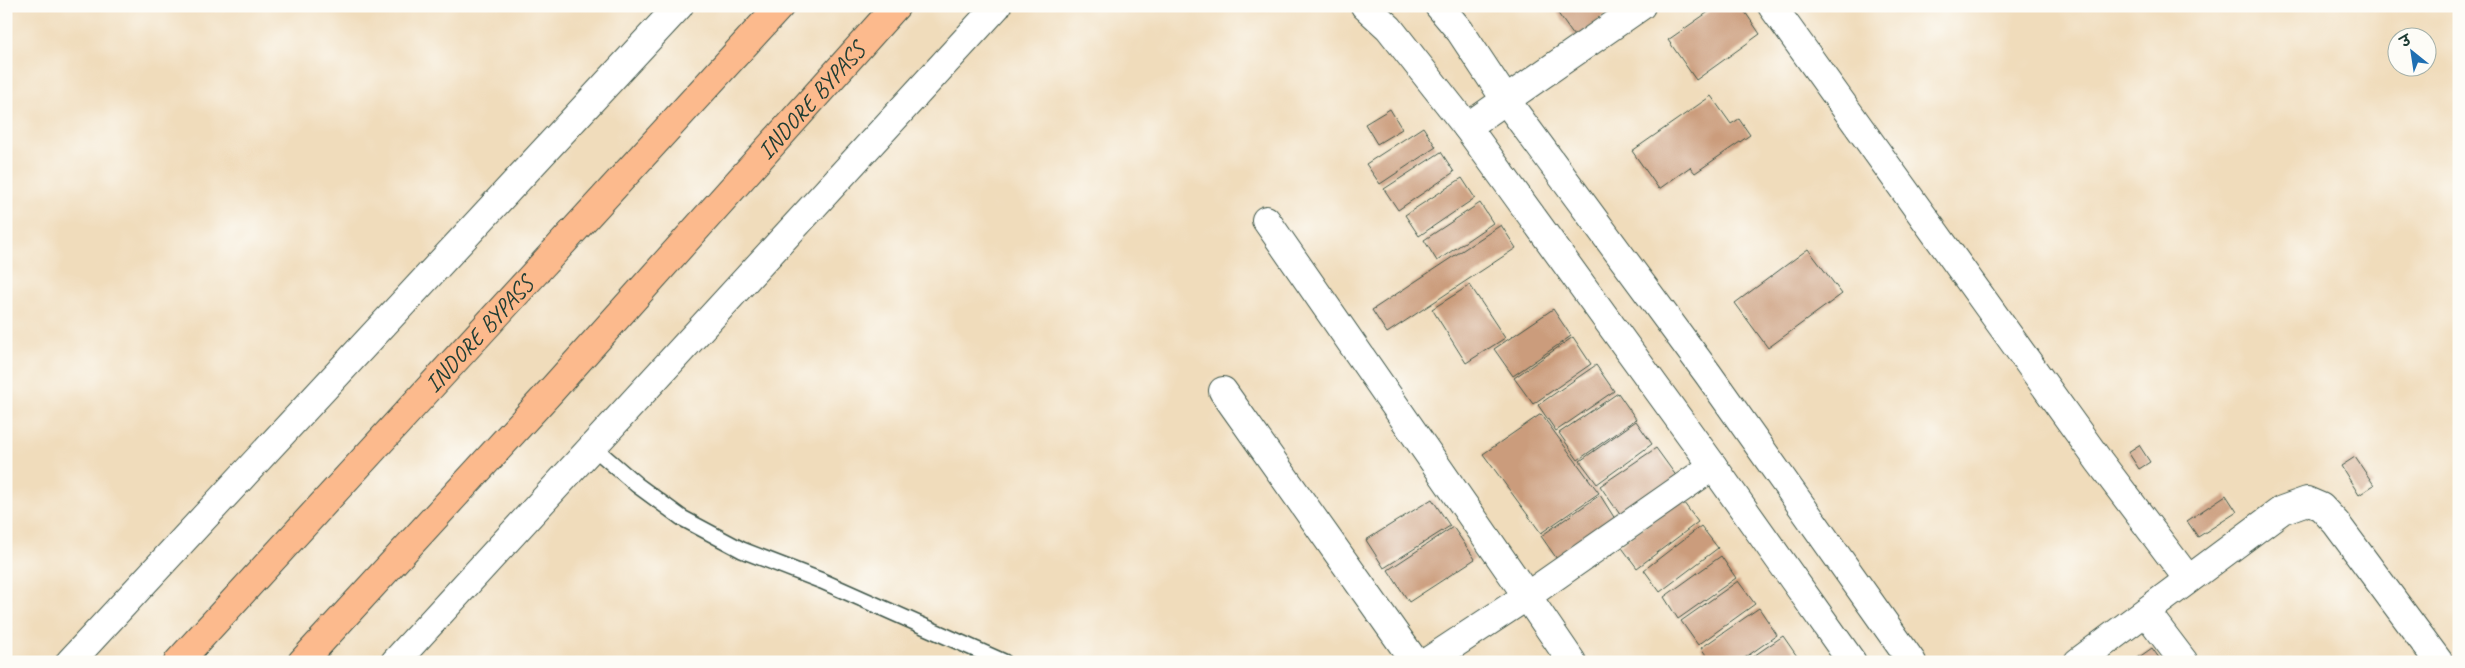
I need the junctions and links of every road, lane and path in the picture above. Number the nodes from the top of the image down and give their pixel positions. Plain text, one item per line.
1 (679, 6) edge
2 (780, 6) edge
3 (896, 6) edge
4 (998, 6) edge
5 (1365, 6) edge
6 (1439, 6) edge
7 (1641, 6) edge
8 (1772, 6) edge
9 (1505, 99) junction
10 (1467, 127) junction
11 (1266, 220) dead end
12 (1223, 391) dead end
13 (592, 446) junction
14 (1713, 466) junction
15 (2188, 579) junction
16 (1527, 596) junction
17 (2146, 612) junction
18 (70, 662) edge
19 (178, 662) edge
20 (302, 662) edge
21 (395, 662) edge
22 (1004, 662) edge
23 (1415, 662) edge
24 (1426, 662) edge
25 (1572, 662) edge
26 (1852, 662) edge
27 (1912, 662) edge
28 (2078, 662) edge
29 (2184, 662) edge
30 (2439, 662) edge

1 - 18 street
2 - 19 highway, INDORE BYPASS
3 - 20 highway, INDORE BYPASS
4 - 13 street
5 - 10 street
6 - 9 street
7 - 9 street
8 - 15 street
9 - 10 street
9 - 27 street
10 - 14 street
11 - 16 street
12 - 23 street
13 - 21 street
13 - 22 lane
14 - 16 street
14 - 26 street
15 - 17 street
15 - 30 street
16 - 24 street
16 - 25 street
17 - 28 street
17 - 29 street

